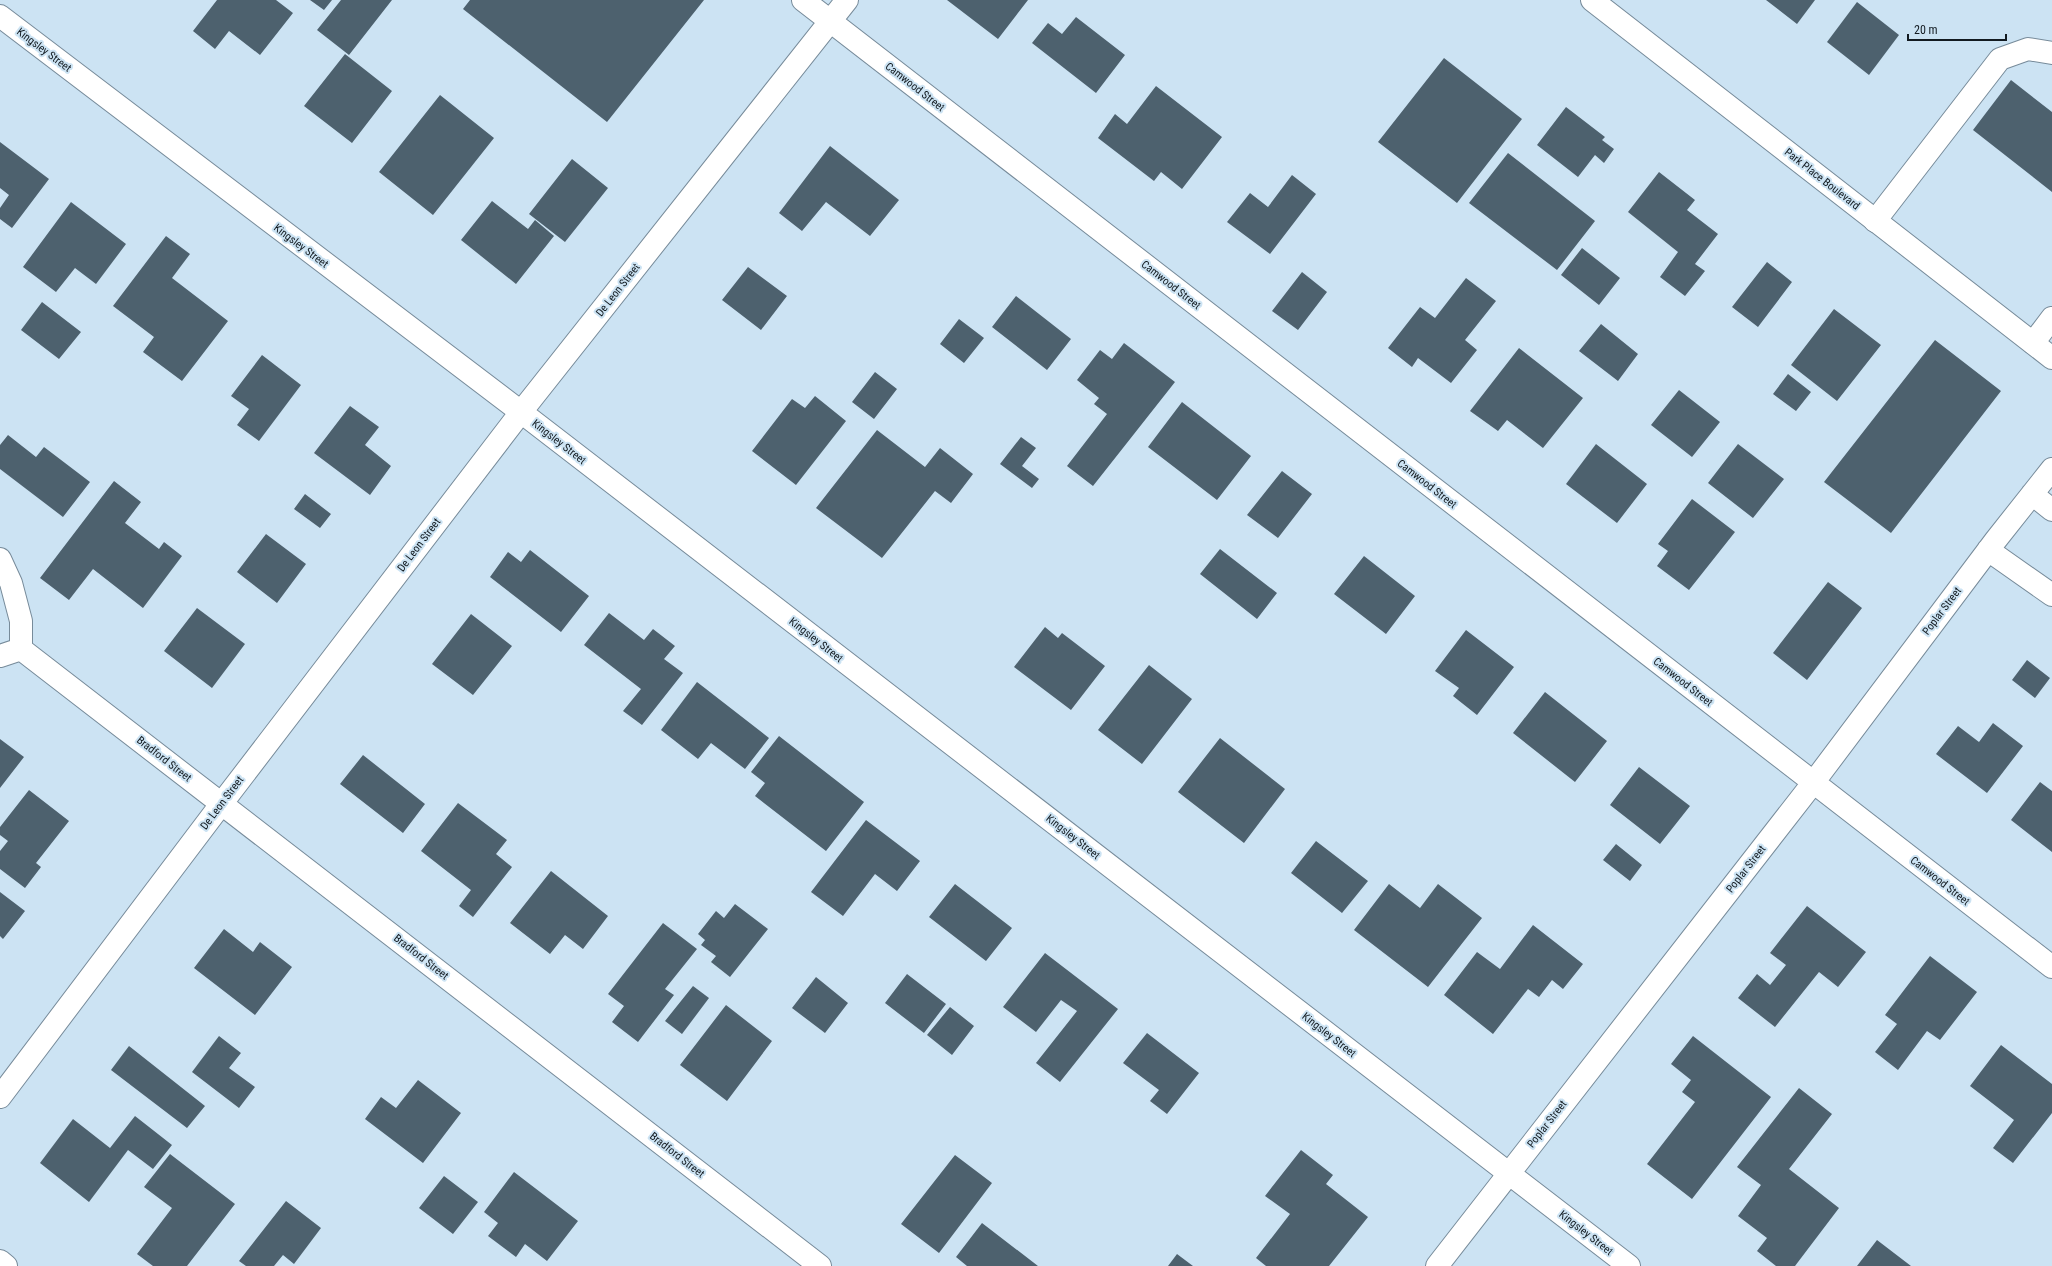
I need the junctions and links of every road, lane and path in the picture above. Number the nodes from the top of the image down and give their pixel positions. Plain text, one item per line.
1 (847, 0) edge
2 (1592, 0) edge
3 (817, 10) edge
4 (0, 16) edge
5 (2052, 53) edge
6 (1875, 221) junction
7 (2052, 318) edge
8 (2033, 343) junction
9 (2052, 358) edge
10 (521, 412) junction
11 (2052, 469) edge
12 (2032, 494) junction
13 (2052, 510) edge
14 (1988, 550) junction
15 (0, 559) edge
16 (2052, 595) edge
17 (21, 649) junction
18 (0, 656) edge
19 (1813, 783) junction
20 (222, 803) junction
21 (2052, 967) edge
22 (0, 1097) edge
23 (1509, 1173) junction
24 (0, 1261) edge
25 (6, 1266) edge
26 (820, 1266) edge
27 (1436, 1266) edge
28 (1629, 1266) edge

1 - 3 street, De Leon Street
2 - 6 street, Park Place Boulevard
3 - 10 street, De Leon Street
3 - 19 street, Camwood Street
4 - 10 street, Kingsley Street
5 - 6 street
6 - 8 street, Park Place Boulevard
7 - 8 street
8 - 9 street, Park Place Boulevard
10 - 20 street, De Leon Street
10 - 23 street, Kingsley Street
11 - 12 street, Poplar Street
12 - 13 street
12 - 14 street, Poplar Street
14 - 16 street
14 - 19 street, Poplar Street
15 - 17 street
17 - 18 street
17 - 20 street, Bradford Street
19 - 21 street, Camwood Street
19 - 23 street, Poplar Street
20 - 22 street, De Leon Street
20 - 26 street, Bradford Street
23 - 27 street, Poplar Street
23 - 28 street, Kingsley Street
24 - 25 street

